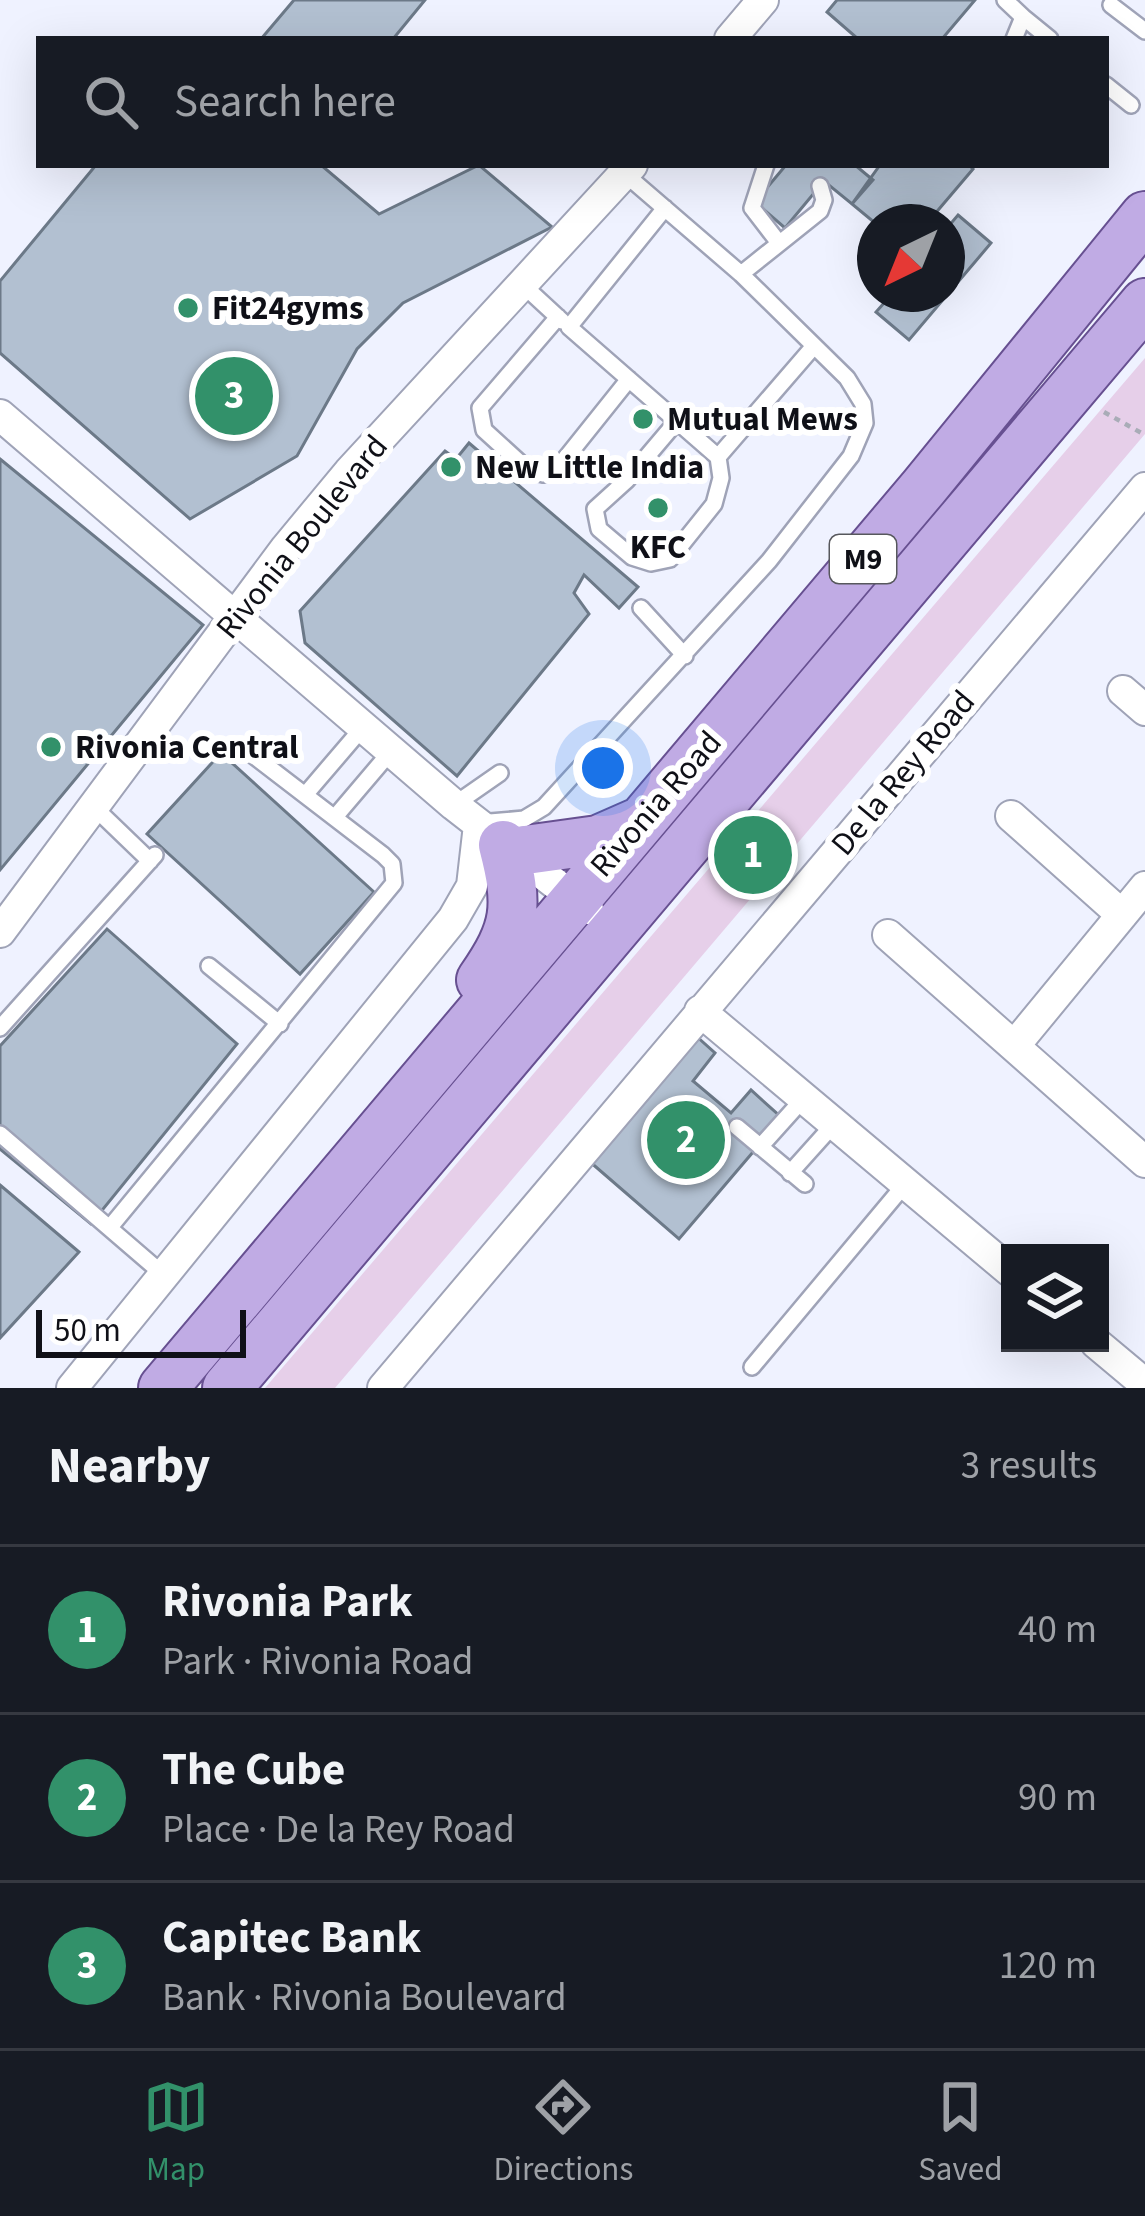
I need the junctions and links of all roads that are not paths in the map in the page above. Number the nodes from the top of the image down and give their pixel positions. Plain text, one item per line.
1 (764, 0) edge
2 (1005, 0) edge
3 (1110, 2) edge
4 (1023, 17) junction
5 (1145, 31) edge
6 (733, 36) edge
7 (1015, 36) edge
8 (1046, 36) edge
9 (1109, 87) edge
10 (1131, 105) dead end
11 (765, 168) edge
12 (628, 170) edge
13 (820, 186) dead end
14 (665, 208) junction
15 (1145, 216) edge
16 (779, 242) junction
17 (741, 274) junction
18 (523, 285) junction
19 (1145, 303) edge
20 (563, 322) junction
21 (814, 346) junction
22 (629, 379) junction
23 (0, 416) edge
24 (676, 422) junction
25 (718, 457) junction
26 (1145, 488) edge
27 (641, 608) dead end
28 (237, 616) junction
29 (686, 656) junction
30 (364, 726) junction
31 (241, 746) dead end
32 (392, 751) junction
33 (500, 773) dead end
34 (305, 795) junction
35 (95, 808) junction
36 (1011, 816) dead end
37 (335, 817) junction
38 (645, 820) junction
39 (485, 829) junction
40 (575, 898) junction
41 (1138, 900) edge
42 (615, 930) junction
43 (0, 932) edge
44 (888, 934) dead end
45 (209, 966) dead end
46 (700, 1011) junction
47 (280, 1024) junction
48 (0, 1028) edge
49 (1016, 1045) junction
50 (804, 1098) junction
51 (834, 1124) junction
52 (737, 1127) dead end
53 (0, 1134) edge
54 (376, 1138) junction
55 (760, 1148) junction
56 (1145, 1162) edge
57 (790, 1173) junction
58 (906, 1183) junction
59 (805, 1184) dead end
60 (111, 1226) junction
61 (1001, 1263) edge
62 (165, 1276) junction
63 (1106, 1352) edge
64 (752, 1367) dead end
65 (1141, 1382) edge
66 (72, 1388) edge
67 (163, 1388) edge
68 (227, 1388) edge
69 (383, 1388) edge

1 - 6 street
2 - 4 lane
3 - 5 lane
4 - 7 lane
4 - 8 lane
9 - 10 lane
11 - 16 lane
12 - 14 lane
12 - 18 street, Rivonia Boulevard
13 - 16 lane
14 - 17 lane
14 - 20 lane
15 - 38 main road, Rivonia Road / M9
16 - 17 lane
17 - 21 lane
18 - 20 lane
18 - 28 street, Rivonia Boulevard
19 - 42 main road, Rivonia Road / M9
20 - 22 lane
20 - 22 lane
21 - 25 lane
21 - 29 lane
22 - 24 lane
23 - 28 street
24 - 25 lane
24 - 25 lane
26 - 46 street, De la Rey Road
27 - 29 lane
28 - 30 street
28 - 35 street, Rivonia Boulevard
29 - 39 lane
30 - 32 street
30 - 34 lane
31 - 34 lane
32 - 37 lane
32 - 39 street
33 - 39 lane
34 - 37 lane
35 - 43 street, Rivonia Boulevard
35 - 48 lane
36 - 41 street
37 - 47 lane
38 - 39 main road
38 - 40 main road, Rivonia Road / M9
39 - 40 street
39 - 54 main road
39 - 62 street
40 - 42 street
40 - 54 main road, Rivonia Road / M9
41 - 49 street
42 - 68 main road, Rivonia Road / M9
44 - 49 street
45 - 47 lane
46 - 50 street
46 - 69 street, De la Rey Road
47 - 60 lane
49 - 56 street
50 - 51 street
50 - 55 lane
51 - 57 lane
51 - 58 street
52 - 55 lane
53 - 60 lane
54 - 67 main road, Rivonia Road / M9
55 - 57 lane
57 - 59 lane
58 - 61 street
58 - 64 lane
60 - 62 lane
62 - 66 street
63 - 65 street

